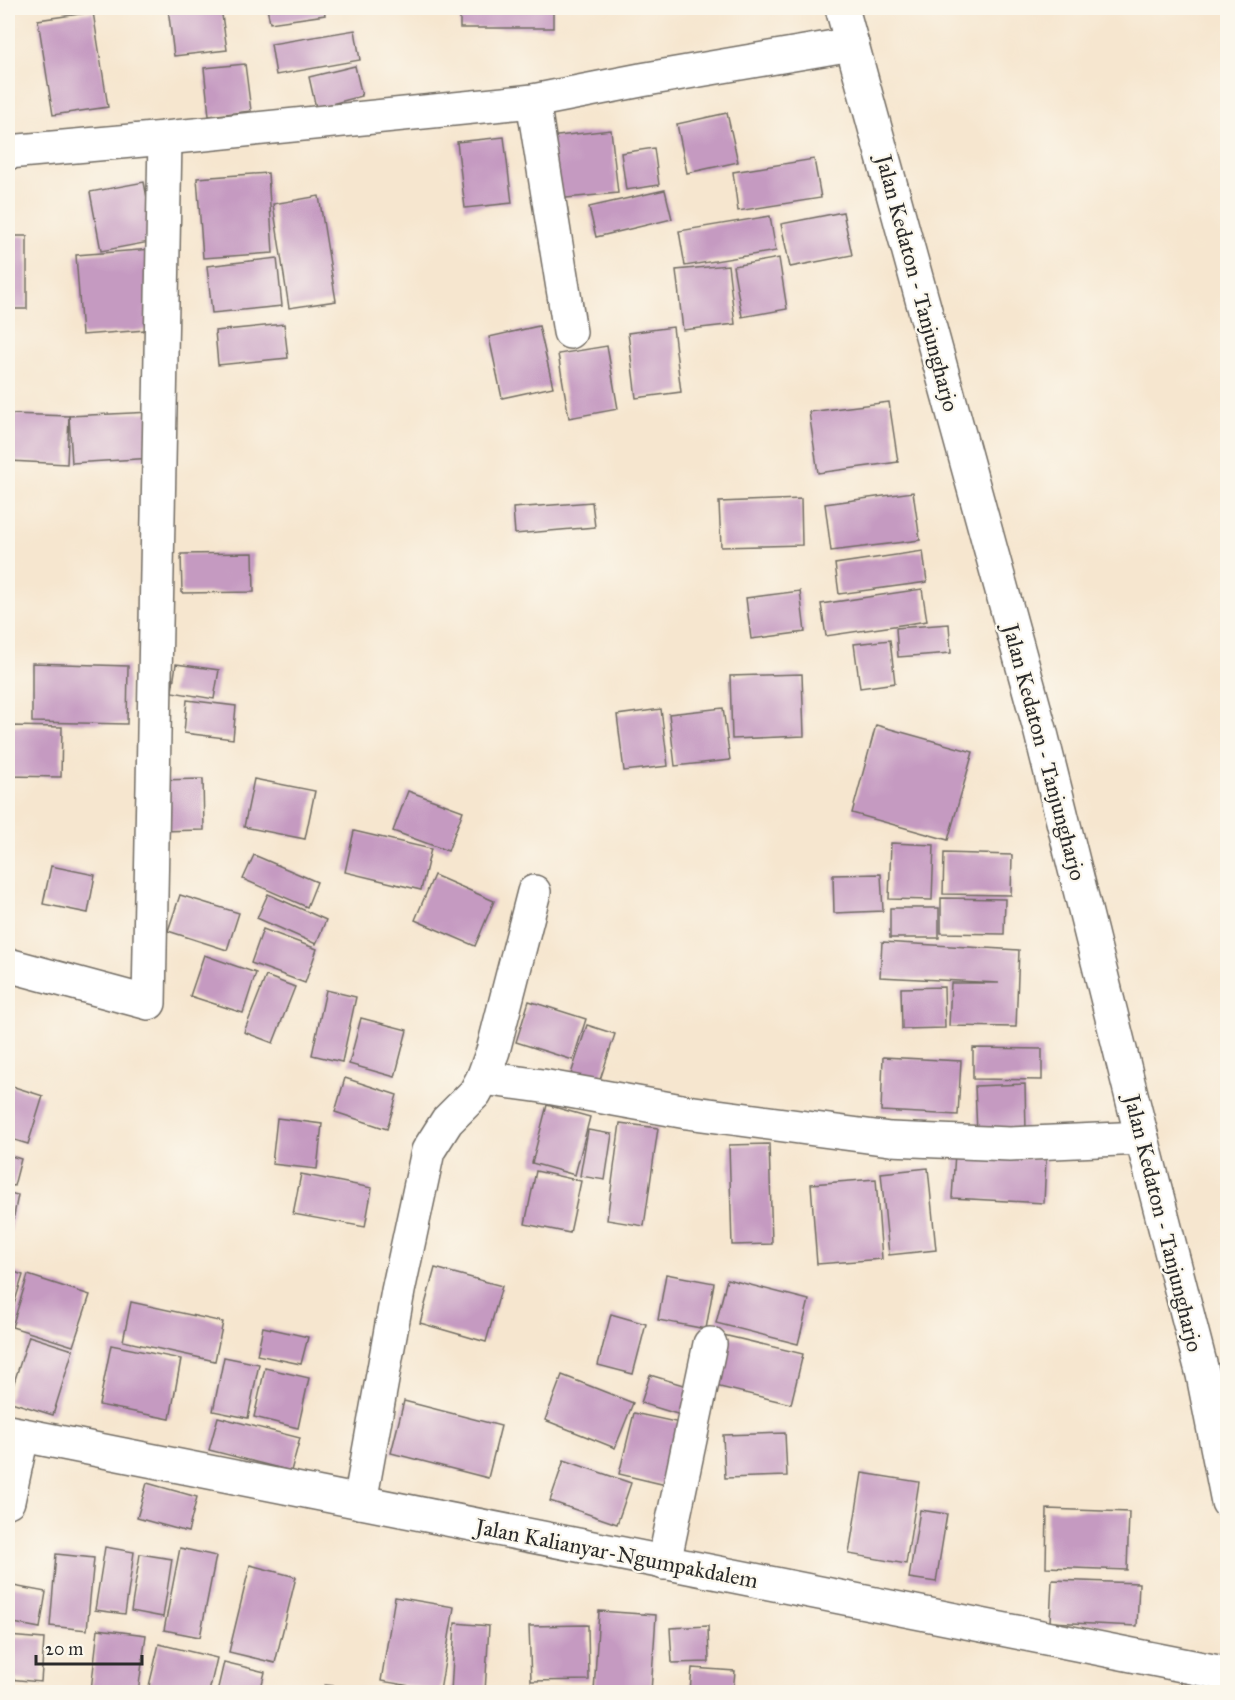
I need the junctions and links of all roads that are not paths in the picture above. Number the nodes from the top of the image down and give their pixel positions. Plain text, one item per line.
1 (842, 8) edge
2 (852, 44) junction
3 (533, 101) junction
4 (165, 138) junction
5 (8, 152) edge
6 (570, 332) dead end
7 (534, 892) dead end
8 (8, 965) edge
9 (483, 1078) junction
10 (1142, 1138) junction
11 (710, 1344) dead end
12 (15, 1445) edge
13 (8, 1500) edge
14 (360, 1502) junction
15 (1227, 1502) edge
16 (664, 1563) junction
17 (1227, 1674) edge

1 - 2 street, Jalan Kedaton - Tanjungharjo
2 - 3 street
2 - 10 street, Jalan Kedaton - Tanjungharjo
3 - 4 street
3 - 6 street
4 - 5 street
4 - 8 street
7 - 9 street
9 - 10 street
9 - 14 street
10 - 15 street, Jalan Kedaton - Tanjungharjo
11 - 16 street
12 - 13 street
12 - 14 street, Jalan Kalianyar-Ngumpakdalem
14 - 16 street, Jalan Kalianyar-Ngumpakdalem
16 - 17 street, Jalan Kalianyar-Ngumpakdalem

